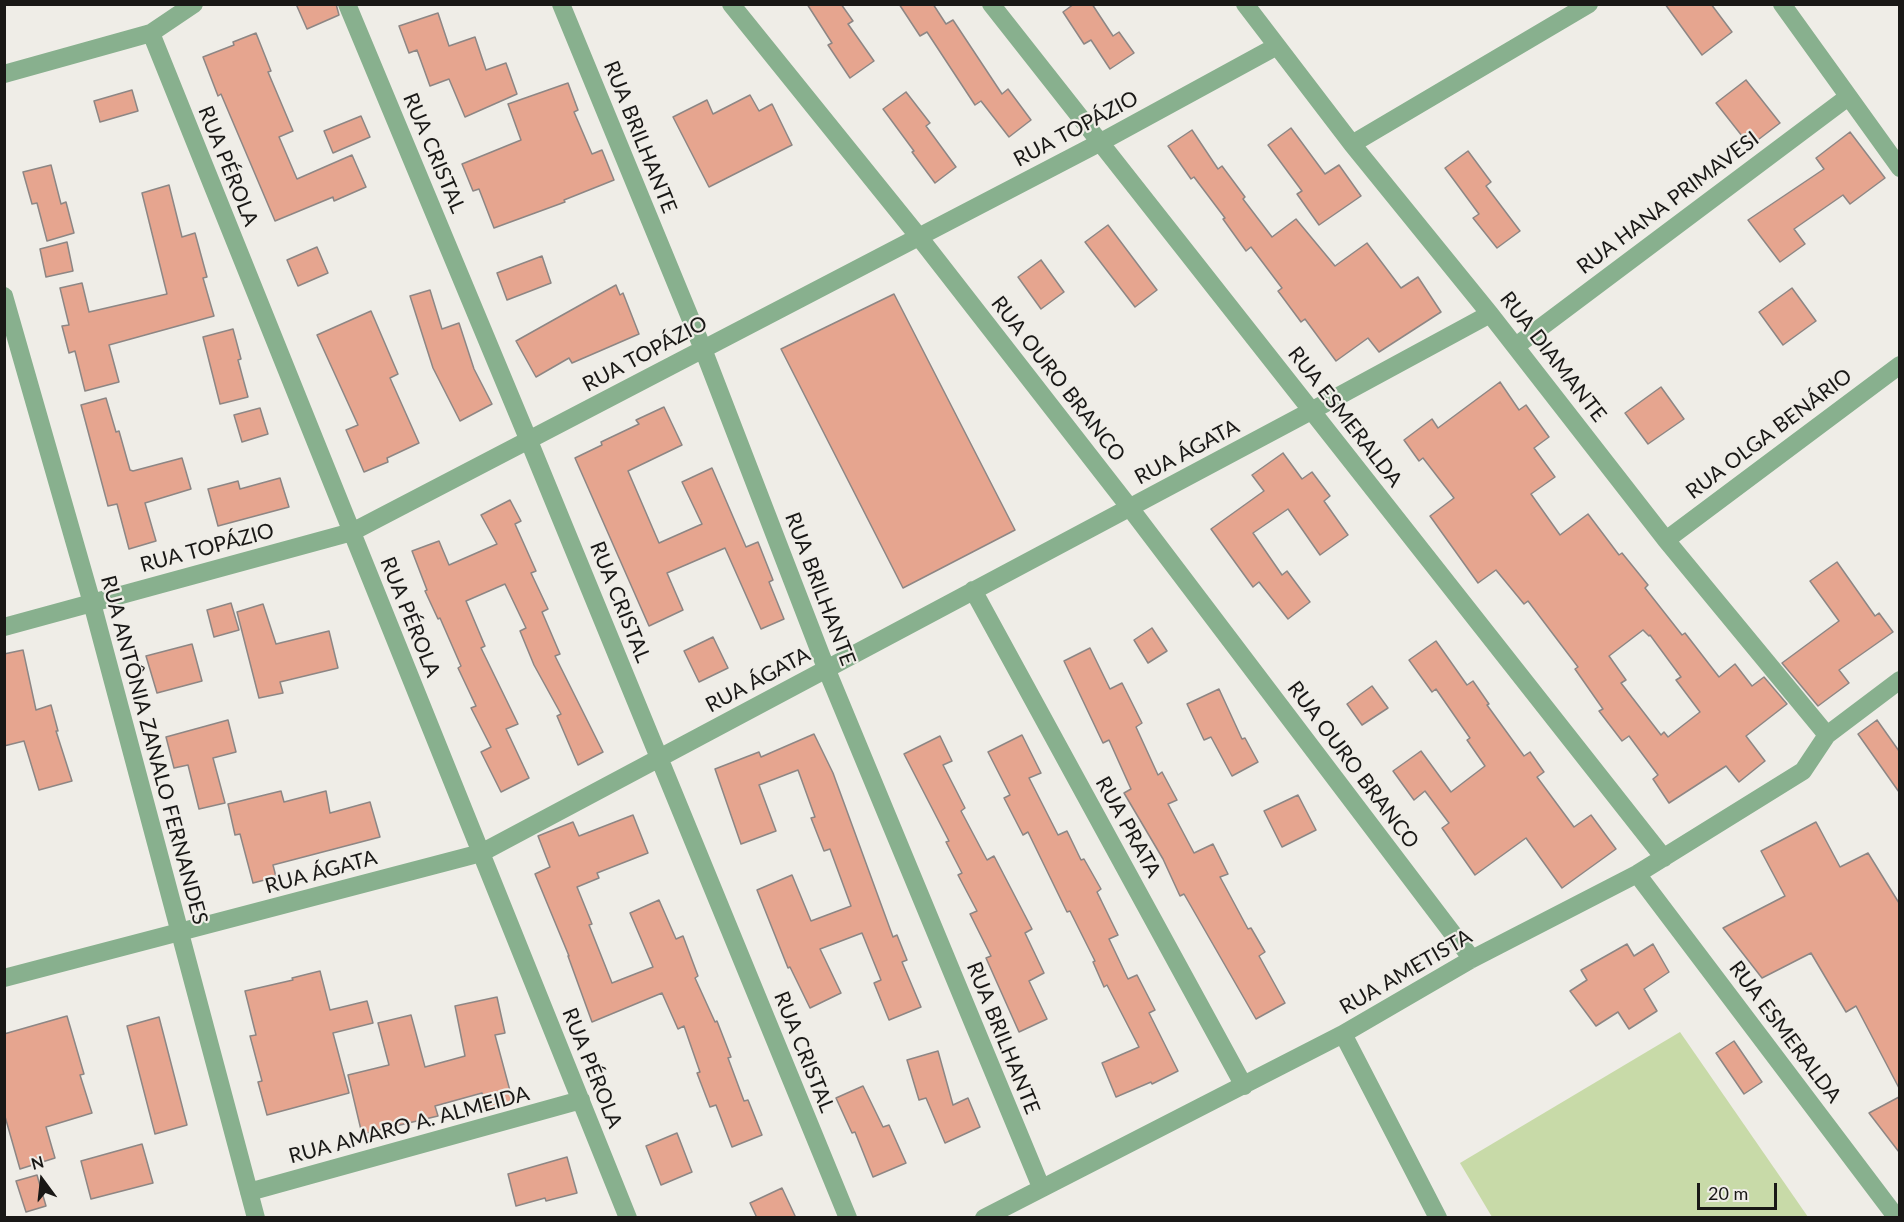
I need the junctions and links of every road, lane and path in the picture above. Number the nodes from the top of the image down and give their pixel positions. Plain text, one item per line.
1 (194, 4) edge
2 (347, 4) edge
3 (561, 4) edge
4 (731, 4) edge
5 (991, 4) edge
6 (1245, 4) edge
7 (1589, 4) edge
8 (1782, 4) edge
9 (151, 33) junction
10 (1277, 46) junction
11 (4, 75) edge
12 (1848, 97) junction
13 (1101, 142) junction
14 (1352, 144) junction
15 (1899, 168) edge
16 (918, 237) junction
17 (4, 296) edge
18 (1490, 314) junction
19 (1515, 346) junction
20 (703, 349) junction
21 (1899, 365) edge
22 (1311, 411) junction
23 (530, 441) junction
24 (1130, 508) junction
25 (352, 532) junction
26 (1666, 540) junction
27 (973, 590) junction
28 (92, 603) junction
29 (4, 627) edge
30 (826, 668) junction
31 (1899, 680) edge
32 (1827, 735) junction
33 (659, 758) junction
34 (481, 853) junction
35 (1664, 858) junction
36 (1637, 874) junction
37 (179, 932) junction
38 (1472, 959) junction
39 (4, 978) edge
40 (1343, 1034) junction
41 (1244, 1086) junction
42 (581, 1100) junction
43 (1041, 1187) junction
44 (249, 1192) junction
45 (256, 1218) edge
46 (628, 1218) edge
47 (848, 1218) edge
48 (984, 1218) edge
49 (1438, 1218) edge
50 (1897, 1218) edge

1 - 9 street
2 - 23 street, RUA CRISTAL
3 - 20 street, RUA BRILHANTE
4 - 16 street, RUA OURO BRANCO
5 - 13 street, RUA ESMERALDA
6 - 10 street, RUA DIAMANTE
7 - 14 street
8 - 12 street
9 - 11 street
9 - 25 street, RUA PÉROLA
10 - 13 street, RUA TOPÁZIO
10 - 14 street, RUA DIAMANTE
12 - 15 street
12 - 19 street, RUA HANA PRIMAVESI
13 - 16 street, RUA TOPÁZIO
13 - 22 street, RUA ESMERALDA
14 - 18 street, RUA DIAMANTE
16 - 20 street, RUA TOPÁZIO
16 - 24 street, RUA OURO BRANCO
17 - 28 street, RUA ANTÔNIA ZANALO FERNANDES
18 - 19 street, RUA DIAMANTE
18 - 22 street, RUA ÁGATA
19 - 26 street, RUA DIAMANTE
20 - 23 street, RUA TOPÁZIO
20 - 30 street, RUA BRILHANTE
21 - 26 street, RUA OLGA BENÁRIO
22 - 24 street, RUA ÁGATA
22 - 35 street, RUA ESMERALDA
23 - 25 street, RUA TOPÁZIO
23 - 33 street, RUA CRISTAL
24 - 27 street, RUA ÁGATA
24 - 38 street, RUA OURO BRANCO
25 - 28 street, RUA TOPÁZIO
25 - 34 street, RUA PÉROLA
26 - 32 street, RUA DIAMANTE
27 - 30 street, RUA ÁGATA
27 - 41 street, RUA PRATA
28 - 29 street, RUA TOPÁZIO
28 - 37 street, RUA ANTÔNIA ZANALO FERNANDES
30 - 33 street, RUA ÁGATA
30 - 43 street, RUA BRILHANTE
31 - 32 street, RUA AMETISTA
32 - 35 street, RUA AMETISTA
33 - 34 street, RUA ÁGATA
33 - 47 street, RUA CRISTAL
34 - 37 street, RUA ÁGATA
34 - 42 street, RUA PÉROLA
35 - 36 street, RUA AMETISTA
36 - 38 street, RUA AMETISTA
36 - 50 street, RUA ESMERALDA
37 - 39 street, RUA ÁGATA
37 - 44 street, RUA ANTÔNIA ZANALO FERNANDES
38 - 40 street, RUA AMETISTA
40 - 41 street, RUA AMETISTA
40 - 49 street
41 - 43 street, RUA AMETISTA
42 - 44 street, RUA AMARO A. ALMEIDA
42 - 46 street, RUA PÉROLA
43 - 48 street, RUA AMETISTA
44 - 45 street, RUA ANTÔNIA ZANALO FERNANDES

